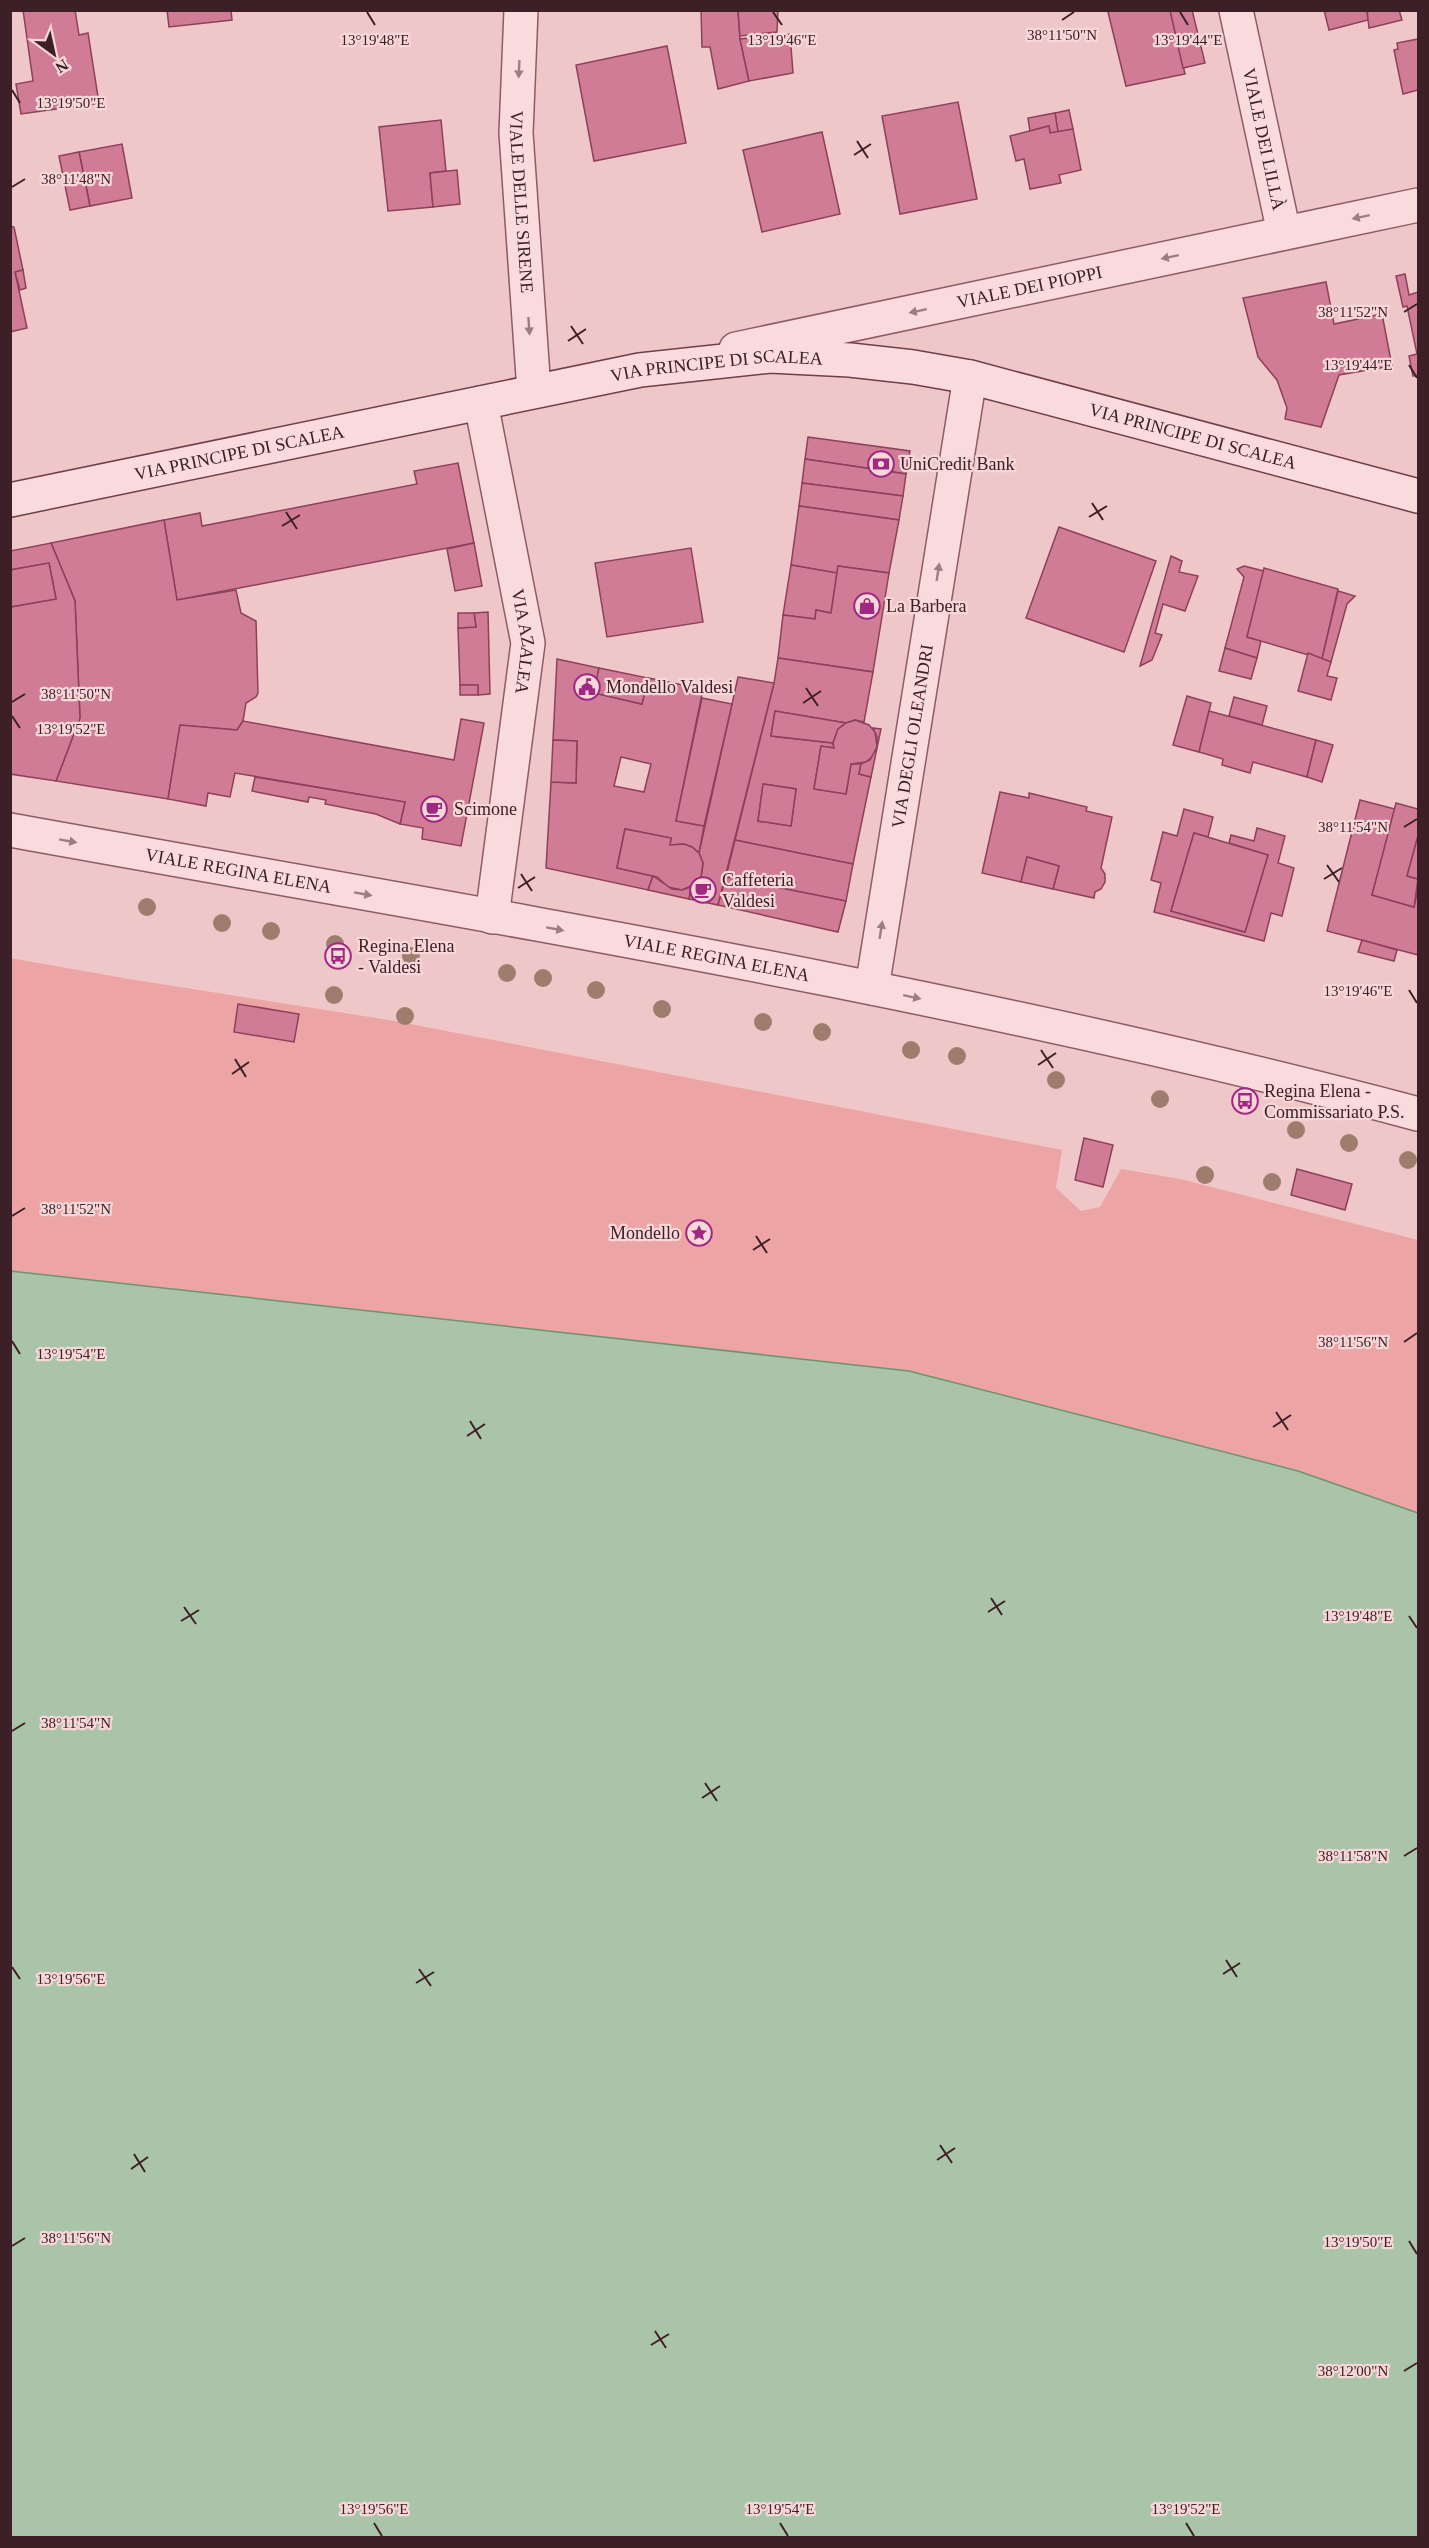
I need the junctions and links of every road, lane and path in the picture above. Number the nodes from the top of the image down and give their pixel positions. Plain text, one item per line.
1 (521, 10) edge
2 (1236, 10) edge
3 (1419, 205) edge
4 (1284, 233) junction
5 (640, 370) junction
6 (970, 377) junction
7 (534, 391) junction
8 (481, 403) junction
9 (1419, 496) edge
10 (10, 500) edge
11 (10, 830) edge
12 (492, 917) junction
13 (872, 988) junction
14 (1419, 1114) edge

1 -> 7 street, VIALE DELLE SIRENE
2 - 4 street, VIALE DEI LILLÀ
3 -> 4 street, VIALE DEI PIOPPI
4 -> 5 street, VIALE DEI PIOPPI
5 - 6 street, VIA PRINCIPE DI SCALEA
5 - 7 street, VIA PRINCIPE DI SCALEA
6 - 9 street, VIA PRINCIPE DI SCALEA
13 -> 6 street, VIA DEGLI OLEANDRI
7 - 8 street, VIA PRINCIPE DI SCALEA
8 - 10 street, VIA PRINCIPE DI SCALEA
8 - 12 street, VIA AZALEA
11 -> 12 street, VIALE REGINA ELENA
12 -> 13 street, VIALE REGINA ELENA
13 -> 14 street, VIALE REGINA ELENA

